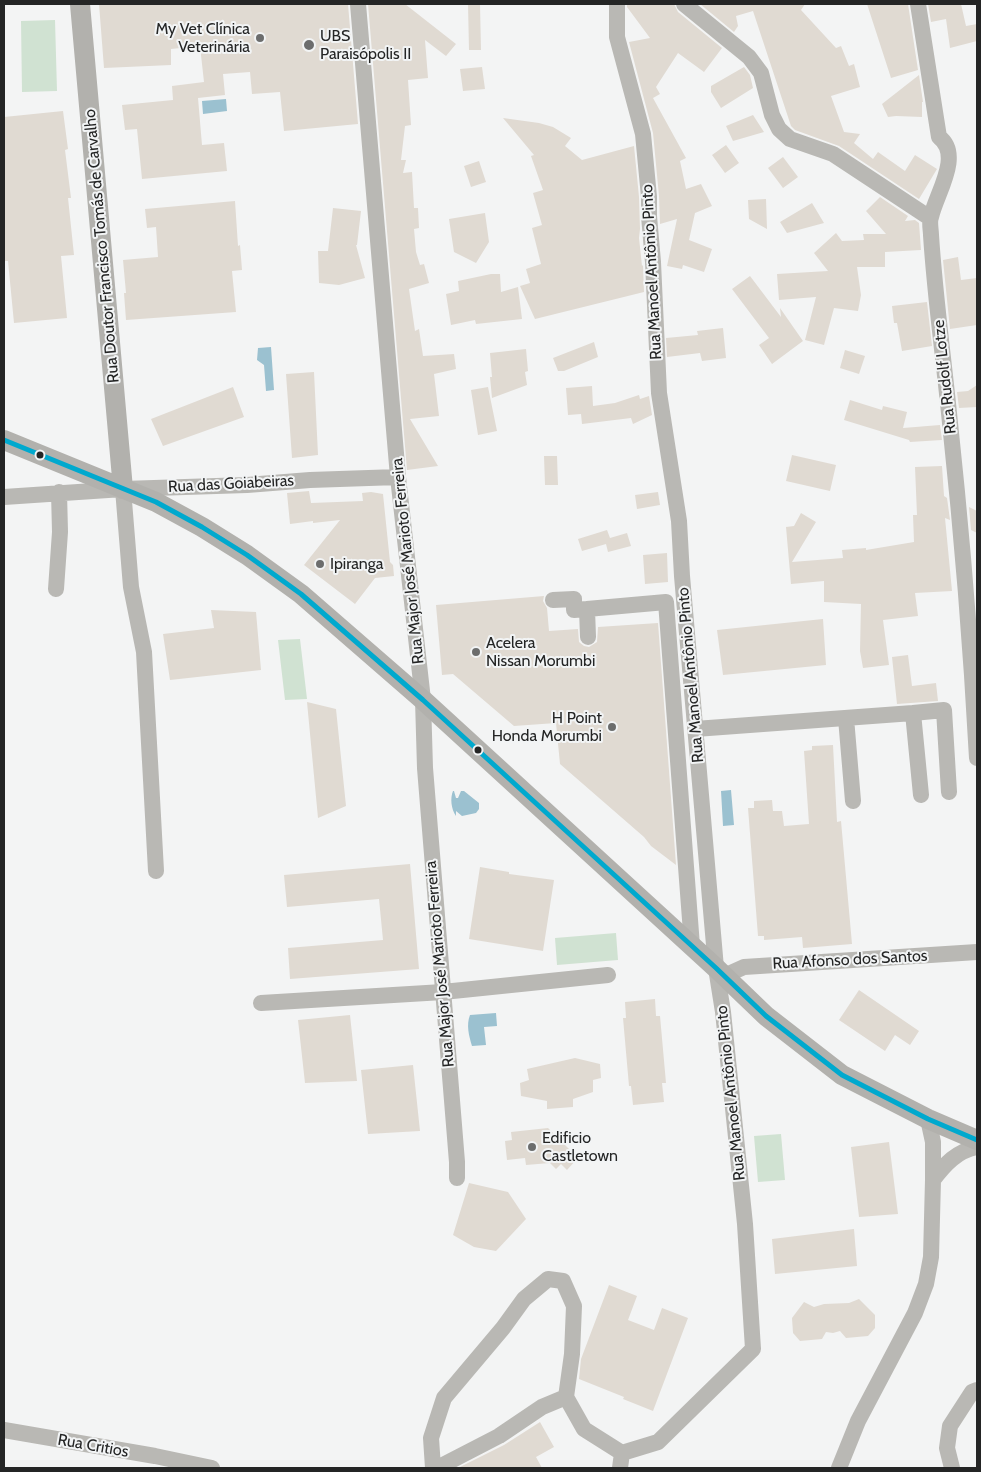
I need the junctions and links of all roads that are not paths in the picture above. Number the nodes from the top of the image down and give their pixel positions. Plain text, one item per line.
1 (80, 4) edge
2 (358, 4) edge
3 (617, 4) edge
4 (684, 4) edge
5 (918, 4) edge
6 (930, 218) junction
7 (4, 440) edge
8 (398, 477) junction
9 (123, 488) junction
10 (59, 492) junction
11 (4, 497) edge
12 (56, 589) dead end
13 (553, 600) dead end
14 (587, 609) junction
15 (588, 637) dead end
16 (423, 700) junction
17 (913, 713) junction
18 (846, 718) junction
19 (695, 729) junction
20 (977, 758) edge
21 (949, 792) dead end
22 (921, 795) dead end
23 (853, 801) dead end
24 (156, 872) dead end
25 (692, 946) junction
26 (977, 952) edge
27 (720, 972) junction
28 (608, 975) dead end
29 (442, 992) junction
30 (260, 1003) dead end
31 (928, 1119) junction
32 (977, 1140) edge
33 (977, 1147) edge
34 (457, 1178) dead end
35 (933, 1180) junction
36 (977, 1390) edge
37 (566, 1397) junction
38 (4, 1430) edge
39 (621, 1461) edge
40 (212, 1468) edge
41 (432, 1468) edge
42 (437, 1468) edge
43 (839, 1468) edge
44 (952, 1468) edge

1 - 9 main road, Rua Doutor Francisco Tomás de Carvalho
2 - 8 street, Rua Major José Marioto Ferreira
3 - 19 street, Rua Manoel Antônio Pinto
4 - 6 street
5 - 6 street, Rua Rudolf Lotze
6 - 20 street, Rua Rudolf Lotze
7 - 9 main road
8 - 9 street, Rua das Goiabeiras
8 - 16 street, Rua Major José Marioto Ferreira
9 - 10 street, Rua das Goiabeiras
9 - 16 main road
9 - 24 street
10 - 11 street, Rua das Goiabeiras
10 - 12 street
13 - 14 street
14 - 15 street
14 - 25 street
16 - 25 main road
16 - 29 street, Rua Major José Marioto Ferreira
17 - 18 street
17 - 21 street
17 - 22 street
18 - 19 street
18 - 23 street
19 - 27 street, Rua Manoel Antônio Pinto
25 - 27 main road
26 - 27 street, Rua Afonso dos Santos
27 - 31 main road
27 - 39 street, Rua Manoel Antônio Pinto
28 - 29 street
29 - 30 street
29 - 34 street, Rua Major José Marioto Ferreira
31 - 32 main road
31 - 35 street
33 - 35 street
35 - 43 street
36 - 44 street
37 - 39 street
37 - 41 street
37 - 42 street
38 - 40 street, Rua Critios

